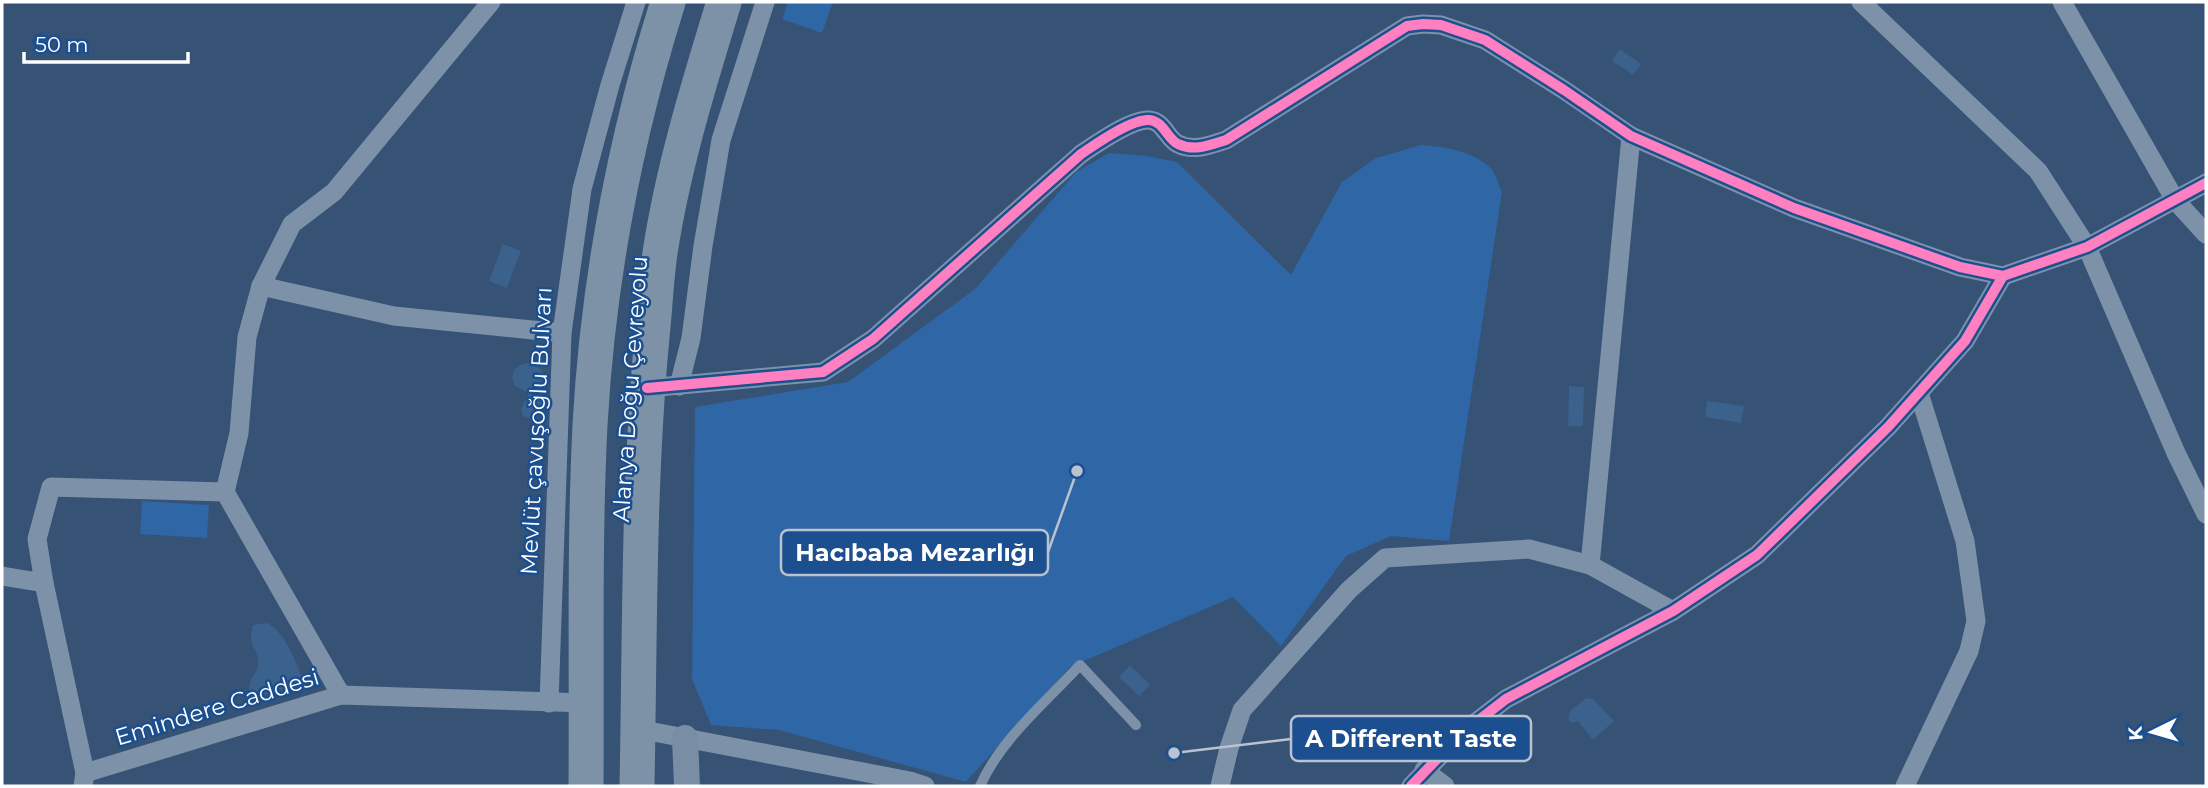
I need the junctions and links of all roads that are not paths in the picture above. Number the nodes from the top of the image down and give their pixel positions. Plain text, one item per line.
1 (491, 2) edge
2 (636, 2) edge
3 (668, 2) edge
4 (724, 2) edge
5 (765, 2) edge
6 (1861, 2) edge
7 (2062, 2) edge
8 (1631, 136) junction
9 (2206, 183) edge
10 (2175, 200) junction
11 (2206, 234) edge
12 (2087, 247) junction
13 (2003, 276) junction
14 (261, 286) junction
15 (562, 333) junction
16 (663, 387) junction
17 (1919, 393) junction
18 (225, 492) junction
19 (2206, 514) edge
20 (1590, 565) junction
21 (2, 576) edge
22 (44, 583) junction
23 (1672, 611) junction
24 (341, 695) junction
25 (549, 703) junction
26 (587, 704) junction
27 (1136, 725) dead end
28 (638, 729) junction
29 (685, 738) junction
30 (1424, 770) junction
31 (84, 780) edge
32 (586, 786) edge
33 (637, 786) edge
34 (687, 786) edge
35 (925, 786) edge
36 (980, 786) edge
37 (1220, 786) edge
38 (1411, 786) edge
39 (1445, 786) edge
40 (1905, 786) edge

1 - 14 street
2 - 15 street, Mevlüt çavuşoğlu Bulvarı
3 - 26 highway, Alanya Doğu Çevreyolu
4 - 16 highway, Alanya Doğu Çevreyolu
5 - 16 street
6 - 12 street
7 - 10 street
8 - 13 street
8 - 16 street
8 - 20 street
9 - 10 street
10 - 11 street
10 - 12 street
12 - 13 street
12 - 19 street
13 - 17 street
14 - 15 street
14 - 18 street
15 - 25 street, Mevlüt çavuşoğlu Bulvarı
16 - 28 highway, Alanya Doğu Çevreyolu
17 - 23 street
17 - 40 street
18 - 22 street
18 - 24 street
20 - 23 street
20 - 37 street
21 - 22 street
22 - 31 street
23 - 30 street
24 - 25 street, Emindere Caddesi
24 - 31 street, Emindere Caddesi
25 - 26 street, Emindere Caddesi
26 - 32 highway, Alanya Doğu Çevreyolu
27 - 36 lane
28 - 29 street
28 - 33 highway, Alanya Doğu Çevreyolu
29 - 34 street
29 - 35 street
30 - 38 street
30 - 39 street

